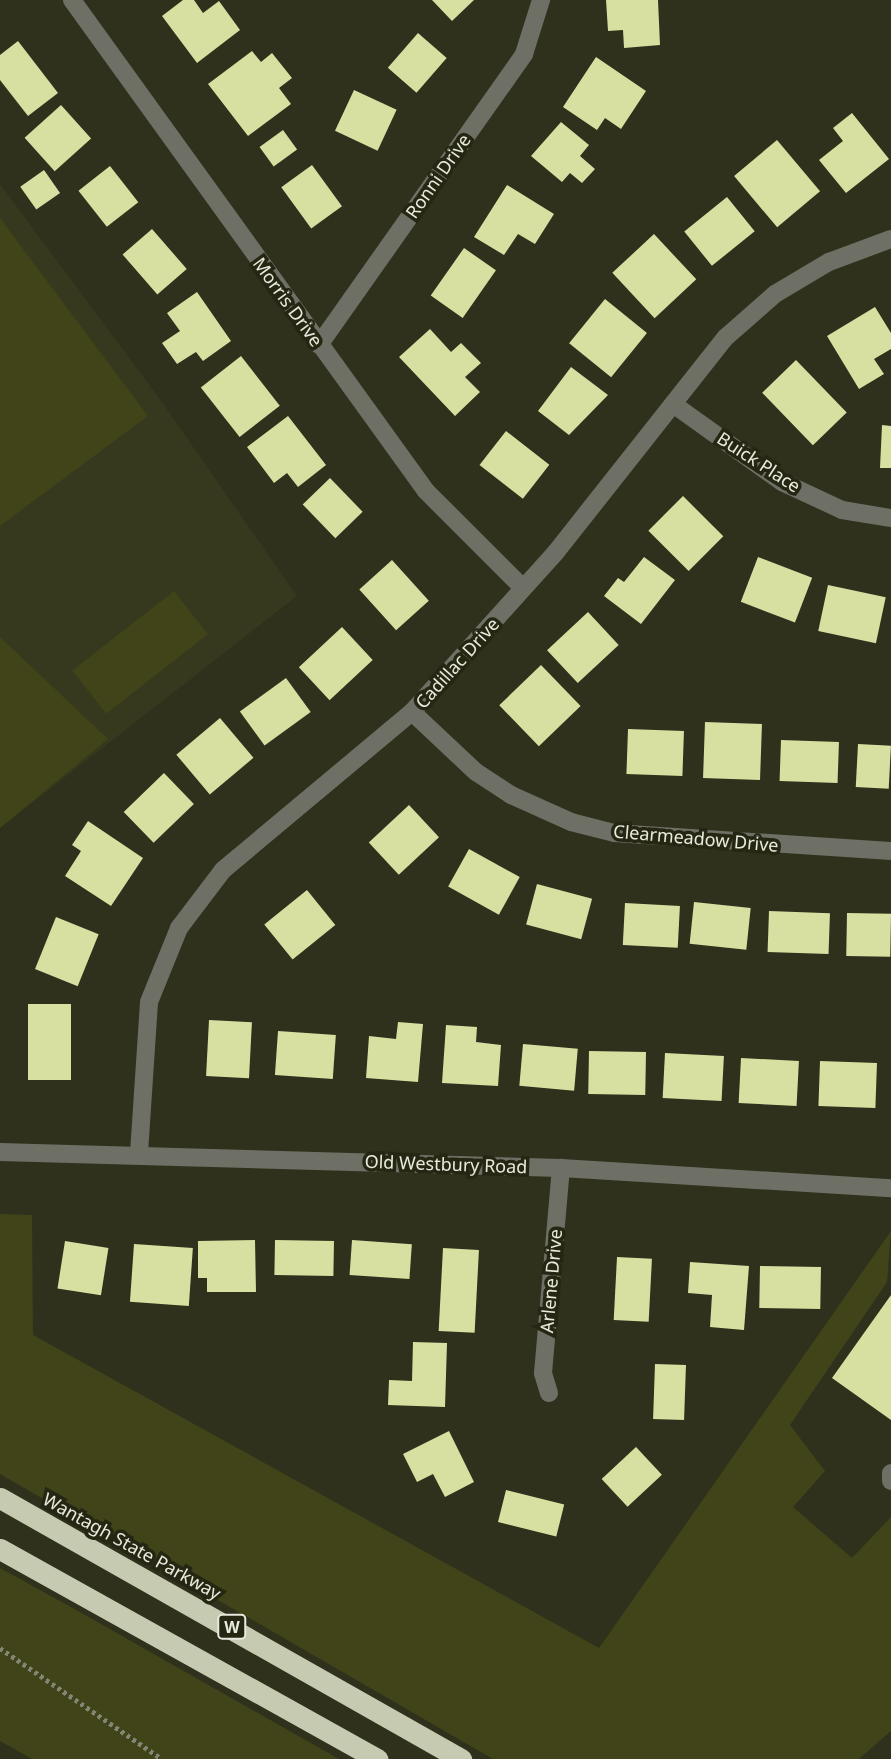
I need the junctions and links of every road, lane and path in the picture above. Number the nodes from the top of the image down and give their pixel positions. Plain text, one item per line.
1 (72, 0) edge
2 (541, 0) edge
3 (891, 239) edge
4 (319, 345) junction
5 (673, 404) junction
6 (891, 518) edge
7 (523, 587) junction
8 (412, 712) junction
9 (891, 852) edge
10 (0, 1152) edge
11 (139, 1153) junction
12 (561, 1168) junction
13 (891, 1188) edge
14 (549, 1394) dead end
15 (891, 1473) edge
16 (891, 1481) edge
17 (0, 1498) edge
18 (0, 1549) edge
19 (0, 1648) edge
20 (162, 1759) edge
21 (377, 1759) edge
22 (461, 1759) edge

1 - 4 street, Morris Drive
2 - 4 street, Ronni Drive
3 - 5 street, Cadillac Drive
4 - 7 street, Morris Drive
5 - 6 street, Buick Place
5 - 7 street, Cadillac Drive
7 - 8 street, Cadillac Drive
8 - 9 street, Clearmeadow Drive
8 - 11 street, Cadillac Drive
10 - 11 street, Old Westbury Road
11 - 12 street, Old Westbury Road
12 - 13 street, Old Westbury Road
12 - 14 street, Arlene Drive
15 - 16 street
17 - 22 highway, Wantagh State Parkway / W
18 - 21 highway, W
19 - 20 path

